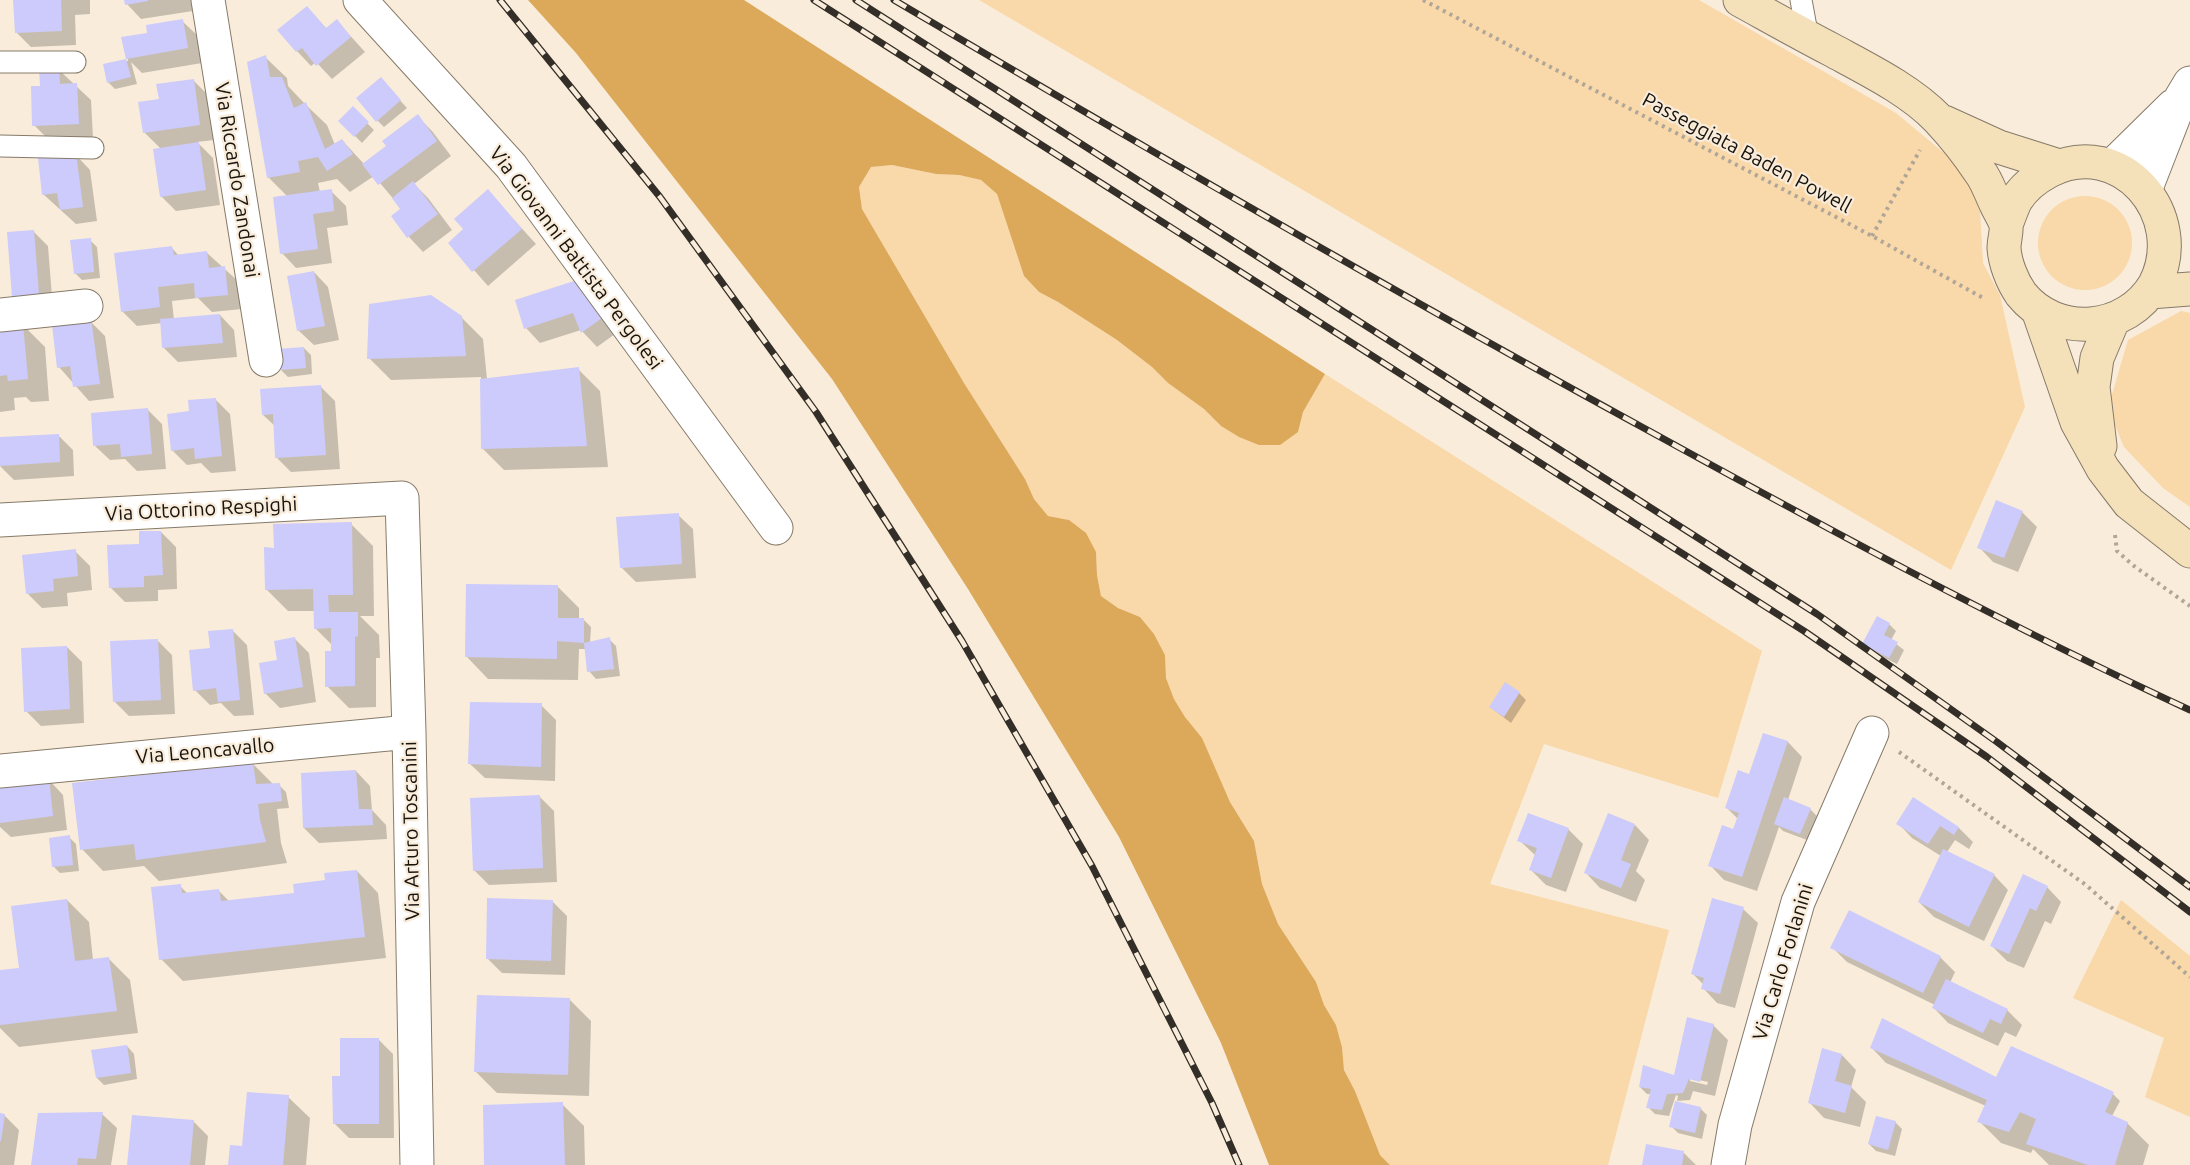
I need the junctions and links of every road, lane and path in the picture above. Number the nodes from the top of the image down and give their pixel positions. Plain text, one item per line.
1 (207, 0) edge
2 (360, 0) edge
3 (1423, 0) edge
4 (1740, 0) edge
5 (1801, 0) edge
6 (1808, 38) junction
7 (0, 62) edge
8 (75, 62) dead end
9 (2185, 91) edge
10 (1937, 118) junction
11 (0, 146) edge
12 (93, 148) dead end
13 (2059, 166) junction
14 (2112, 166) junction
15 (2146, 188) junction
16 (2006, 225) junction
17 (1872, 236) junction
18 (2178, 243) edge
19 (2190, 289) edge
20 (2150, 292) junction
21 (1992, 303) dead end
22 (86, 306) dead end
23 (2038, 310) junction
24 (0, 315) edge
25 (2113, 320) junction
26 (266, 360) dead end
27 (2103, 469) junction
28 (402, 498) joint
29 (0, 520) edge
30 (776, 528) dead end
31 (2190, 551) edge
32 (409, 732) junction
33 (1872, 733) joint
34 (0, 771) edge
35 (2190, 977) edge
36 (417, 1165) edge
37 (1728, 1165) edge

1 - 26 street, Via Riccardo Zandonai
2 - 30 street, Via Giovanni Battista Pergolesi
3 - 17 path, Passeggiata Baden Powell
4 - 6 main road
5 - 6 lane
6 - 10 main road
7 - 8 lane
9 - 14 street
9 - 15 street
10 - 13 main road
10 - 16 main road
10 - 17 path
11 - 12 lane
13 - 14 main road
13 - 16 main road
14 - 15 main road
15 - 18 main road
16 - 23 main road
17 - 21 path, Passeggiata Baden Powell
18 - 20 main road
19 - 20 main road
20 - 25 main road
22 - 24 street
23 - 25 main road
23 - 27 main road
25 - 27 main road
27 - 31 main road
28 - 29 street, Via Ottorino Respighi
28 - 32 street, Via Arturo Toscanini
32 - 34 street, Via Leoncavallo
32 - 36 street, Via Arturo Toscanini
33 - 35 path
33 - 37 street, Via Carlo Forlanini

